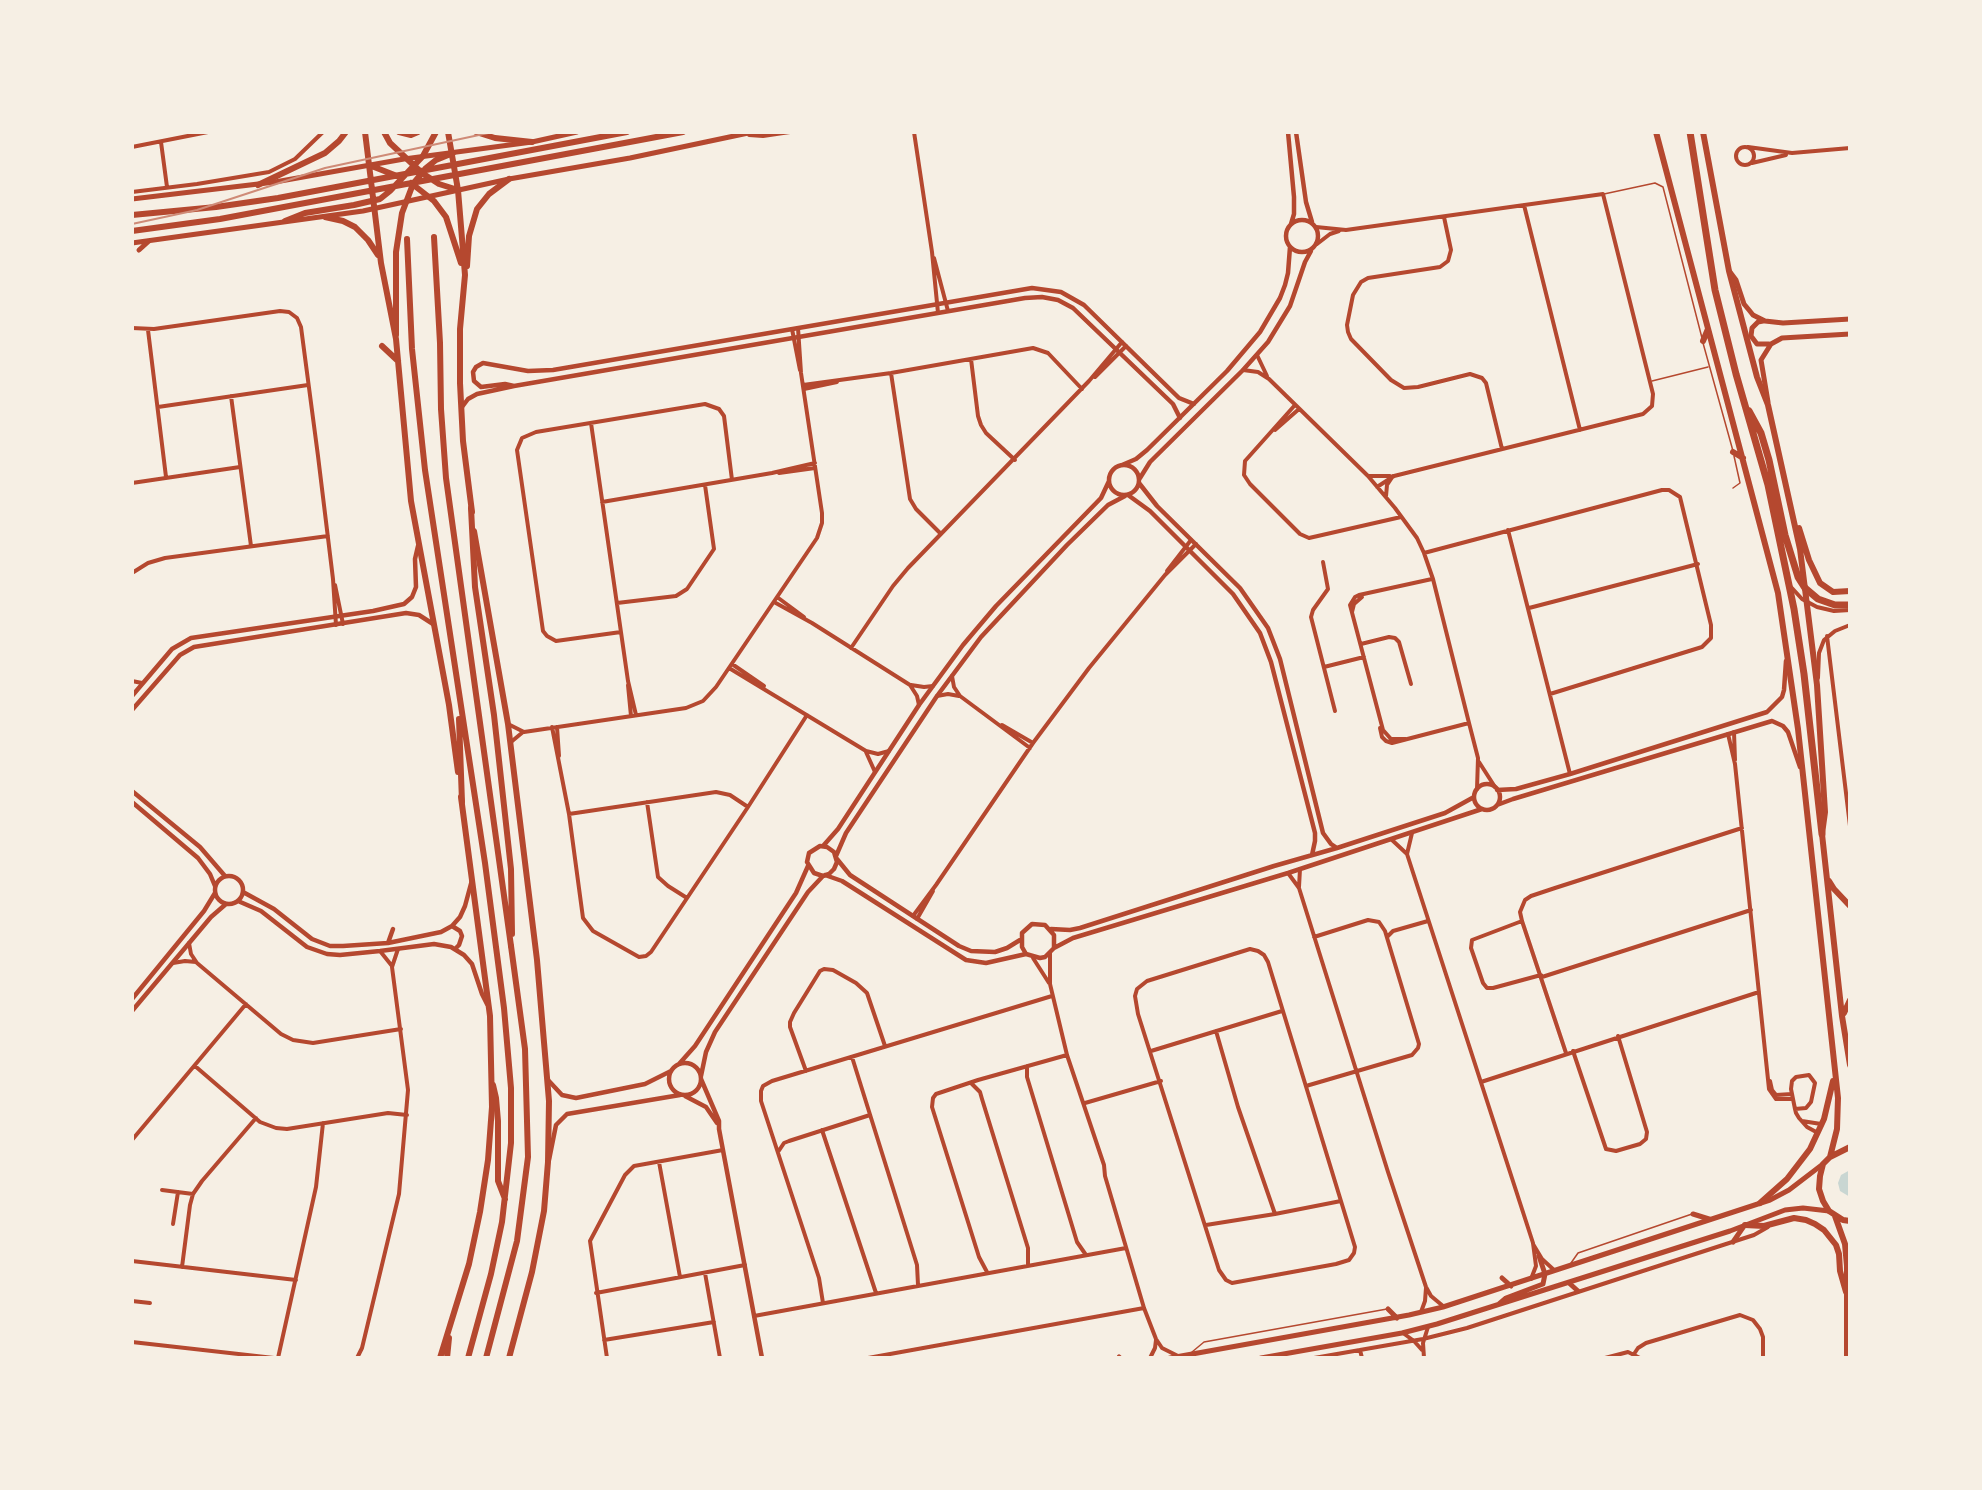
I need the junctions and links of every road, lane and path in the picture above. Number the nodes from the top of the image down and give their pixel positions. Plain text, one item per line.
1 (208, 132) edge
2 (323, 132) edge
3 (346, 132) edge
4 (365, 132) edge
5 (384, 132) edge
6 (399, 132) edge
7 (418, 132) edge
8 (436, 132) edge
9 (448, 132) edge
10 (476, 132) edge
11 (577, 132) edge
12 (627, 132) edge
13 (683, 132) edge
14 (753, 132) edge
15 (790, 132) edge
16 (914, 132) edge
17 (1288, 132) edge
18 (1296, 132) edge
19 (1656, 132) edge
20 (1690, 132) edge
21 (1703, 132) edge
22 (746, 134) junction
23 (161, 142) junction
24 (532, 142) junction
25 (132, 147) edge
26 (1748, 147) junction
27 (1850, 148) edge
28 (453, 153) junction
29 (1792, 153) junction
30 (423, 156) junction
31 (404, 159) junction
32 (1751, 163) junction
33 (369, 165) junction
34 (414, 167) junction
35 (422, 174) junction
36 (402, 178) junction
37 (509, 179) junction
38 (413, 184) junction
39 (258, 185) junction
40 (167, 187) junction
41 (458, 190) junction
42 (132, 192) edge
43 (1604, 194) junction
44 (430, 197) junction
45 (132, 199) edge
46 (373, 201) junction
47 (406, 202) junction
48 (1524, 205) junction
49 (374, 208) junction
50 (132, 215) edge
51 (325, 217) junction
52 (1444, 217) junction
53 (285, 221) junction
54 (1290, 226) junction
55 (1315, 226) junction
56 (1346, 230) junction
57 (132, 231) edge
58 (434, 237) dead end
59 (407, 239) dead end
60 (150, 240) junction
61 (132, 243) edge
62 (1317, 244) junction
63 (1290, 247) junction
64 (139, 249) dead end
65 (1311, 251) junction
66 (932, 252) junction
67 (381, 263) junction
68 (1729, 271) junction
69 (465, 275) junction
70 (945, 302) junction
71 (938, 303) junction
72 (948, 311) junction
73 (938, 313) junction
74 (1850, 319) edge
75 (1765, 321) junction
76 (132, 328) edge
77 (798, 328) junction
78 (792, 329) junction
79 (1708, 329) junction
80 (148, 330) junction
81 (1850, 334) edge
82 (796, 337) junction
83 (396, 339) junction
84 (1702, 341) junction
85 (1124, 344) junction
86 (1771, 344) junction
87 (382, 346) dead end
88 (1117, 352) junction
89 (1257, 355) junction
90 (972, 359) junction
91 (398, 361) junction
92 (1709, 367) junction
93 (1243, 370) junction
94 (891, 373) junction
95 (1269, 379) junction
96 (1650, 381) junction
97 (308, 385) junction
98 (514, 386) junction
99 (803, 387) junction
100 (1082, 389) junction
101 (231, 396) junction
102 (1194, 404) junction
103 (1744, 404) junction
104 (1295, 405) junction
105 (1768, 405) junction
106 (158, 407) junction
107 (1299, 409) junction
108 (461, 410) junction
109 (1180, 418) junction
110 (591, 423) junction
111 (1580, 430) junction
112 (1272, 432) junction
113 (1502, 449) junction
114 (1733, 452) junction
115 (1743, 458) junction
116 (1015, 460) junction
117 (815, 465) junction
118 (1122, 465) junction
119 (240, 467) junction
120 (1368, 476) junction
121 (1394, 476) junction
122 (166, 477) junction
123 (732, 480) junction
124 (1139, 480) junction
125 (1109, 481) junction
126 (132, 483) edge
127 (705, 485) junction
128 (1377, 487) junction
129 (1733, 488) dead end
130 (1126, 495) junction
131 (1386, 496) junction
132 (602, 502) junction
133 (471, 508) junction
134 (1792, 515) junction
135 (1401, 517) junction
136 (1508, 530) junction
137 (941, 534) junction
138 (328, 536) junction
139 (1191, 540) junction
140 (1196, 544) junction
141 (251, 546) junction
142 (418, 546) junction
143 (1187, 549) junction
144 (1424, 553) junction
145 (1323, 562) dead end
146 (1698, 564) junction
147 (132, 573) edge
148 (1432, 579) junction
149 (1789, 583) junction
150 (1850, 591) edge
151 (777, 597) junction
152 (774, 602) junction
153 (1806, 602) junction
154 (617, 603) junction
155 (1850, 605) edge
156 (1529, 608) junction
157 (1850, 610) edge
158 (339, 616) junction
159 (812, 623) junction
160 (343, 624) junction
161 (433, 624) junction
162 (336, 625) junction
163 (1850, 626) edge
164 (621, 632) junction
165 (1827, 636) junction
166 (1361, 644) junction
167 (851, 648) junction
168 (1787, 652) junction
169 (1364, 657) junction
170 (731, 666) junction
171 (1324, 667) junction
172 (952, 676) junction
173 (132, 681) edge
174 (143, 683) junction
175 (1411, 684) dead end
176 (910, 685) junction
177 (1817, 685) junction
178 (933, 686) junction
179 (1550, 694) junction
180 (132, 696) edge
181 (937, 696) junction
182 (960, 696) junction
183 (919, 705) junction
184 (460, 706) junction
185 (132, 710) edge
186 (1335, 711) dead end
187 (633, 715) junction
188 (807, 715) junction
189 (1469, 723) junction
190 (508, 724) junction
191 (554, 727) junction
192 (524, 732) junction
193 (1734, 732) junction
194 (1728, 734) junction
195 (510, 743) junction
196 (1032, 745) junction
197 (866, 751) junction
198 (889, 751) junction
199 (1478, 758) junction
200 (1735, 764) junction
201 (1800, 769) junction
202 (875, 772) junction
203 (1570, 774) junction
204 (1496, 788) junction
205 (1477, 789) junction
206 (132, 790) edge
207 (1474, 797) junction
208 (132, 802) edge
209 (462, 802) junction
210 (647, 802) junction
211 (1497, 806) junction
212 (748, 807) junction
213 (1482, 809) junction
214 (568, 814) junction
215 (1850, 826) edge
216 (1742, 828) junction
217 (1412, 833) junction
218 (1822, 834) junction
219 (1392, 840) junction
220 (823, 846) junction
221 (1337, 848) junction
222 (1407, 854) junction
223 (1312, 855) junction
224 (836, 857) junction
225 (808, 866) junction
226 (1300, 869) junction
227 (1288, 873) junction
228 (1827, 875) junction
229 (225, 876) junction
230 (824, 876) junction
231 (472, 880) junction
232 (215, 886) junction
233 (1299, 888) junction
234 (243, 892) junction
235 (215, 893) junction
236 (687, 898) junction
237 (238, 901) junction
238 (226, 904) junction
239 (1850, 906) edge
240 (1751, 910) junction
241 (915, 917) junction
242 (1428, 921) junction
243 (1522, 921) junction
244 (452, 926) junction
245 (393, 929) dead end
246 (1051, 929) junction
247 (1314, 937) junction
248 (1387, 938) junction
249 (1020, 940) junction
250 (189, 943) junction
251 (388, 943) junction
252 (511, 946) junction
253 (398, 949) junction
254 (455, 949) junction
255 (380, 951) junction
256 (1052, 951) junction
257 (1026, 954) junction
258 (1033, 958) junction
259 (173, 963) junction
260 (197, 963) junction
261 (392, 967) junction
262 (1541, 976) junction
263 (1050, 984) junction
264 (1760, 992) junction
265 (1052, 996) junction
266 (132, 999) edge
267 (1850, 1000) edge
268 (246, 1004) junction
269 (489, 1006) junction
270 (132, 1011) edge
271 (1281, 1011) junction
272 (1842, 1016) junction
273 (401, 1029) junction
274 (1216, 1031) junction
275 (1618, 1036) junction
276 (885, 1046) junction
277 (1151, 1051) junction
278 (1573, 1051) junction
279 (1566, 1053) junction
280 (1067, 1055) junction
281 (852, 1057) junction
282 (679, 1064) junction
283 (1027, 1065) junction
284 (1850, 1065) edge
285 (195, 1066) junction
286 (671, 1071) junction
287 (806, 1071) junction
288 (1357, 1071) junction
289 (1835, 1072) junction
290 (701, 1077) junction
291 (548, 1080) junction
292 (1161, 1081) junction
293 (970, 1082) junction
294 (1481, 1082) junction
295 (493, 1085) junction
296 (1305, 1086) junction
297 (681, 1095) junction
298 (1792, 1097) junction
299 (1085, 1103) junction
300 (1796, 1109) junction
301 (407, 1115) junction
302 (870, 1115) junction
303 (256, 1118) junction
304 (1802, 1121) junction
305 (322, 1123) junction
306 (1822, 1124) junction
307 (719, 1129) junction
308 (822, 1130) junction
309 (1818, 1133) junction
310 (132, 1140) edge
311 (1850, 1147) edge
312 (723, 1150) junction
313 (777, 1152) junction
314 (1830, 1157) junction
315 (548, 1162) junction
316 (659, 1162) junction
317 (1823, 1164) junction
318 (162, 1190) dead end
319 (178, 1192) junction
320 (193, 1194) junction
321 (505, 1199) junction
322 (1341, 1201) junction
323 (1760, 1203) junction
324 (1275, 1214) junction
325 (1693, 1214) joint
326 (1832, 1214) junction
327 (1711, 1219) junction
328 (1850, 1221) edge
329 (173, 1224) dead end
330 (1772, 1224) junction
331 (1206, 1225) junction
332 (1745, 1225) junction
333 (1733, 1242) junction
334 (1533, 1243) junction
335 (1126, 1248) junction
336 (1086, 1255) junction
337 (1539, 1256) junction
338 (132, 1261) edge
339 (745, 1265) junction
340 (1028, 1265) junction
341 (1569, 1266) junction
342 (182, 1267) junction
343 (1555, 1271) junction
344 (987, 1272) junction
345 (705, 1273) junction
346 (1545, 1274) junction
347 (680, 1277) junction
348 (1502, 1278) dead end
349 (1530, 1279) junction
350 (296, 1280) junction
351 (1569, 1283) junction
352 (918, 1285) junction
353 (1511, 1286) junction
354 (1426, 1287) junction
355 (1578, 1291) junction
356 (1846, 1292) junction
357 (596, 1293) junction
358 (876, 1293) junction
359 (132, 1301) edge
360 (150, 1303) dead end
361 (823, 1303) junction
362 (1498, 1306) junction
363 (1443, 1307) junction
364 (1144, 1308) junction
365 (1388, 1309) joint
366 (1420, 1313) junction
367 (754, 1316) junction
368 (1397, 1318) junction
369 (714, 1322) junction
370 (1428, 1326) junction
371 (448, 1332) junction
372 (1402, 1333) junction
373 (1156, 1339) junction
374 (1423, 1339) junction
375 (604, 1340) junction
376 (1414, 1341) junction
377 (132, 1342) edge
378 (1360, 1350) junction
379 (1422, 1351) junction
380 (1189, 1354) junction
381 (1634, 1354) junction
382 (1179, 1356) junction
383 (276, 1358) edge
384 (357, 1358) edge
385 (440, 1358) edge
386 (447, 1358) edge
387 (468, 1358) edge
388 (486, 1358) edge
389 (509, 1358) edge
390 (607, 1358) edge
391 (720, 1358) edge
392 (762, 1358) edge
393 (868, 1358) edge
394 (1150, 1358) edge
395 (1170, 1358) edge
396 (1261, 1358) edge
397 (1314, 1358) edge
398 (1362, 1358) edge
399 (1424, 1358) edge
400 (1605, 1358) edge
401 (1640, 1358) edge
402 (1763, 1358) edge
403 (1846, 1358) edge

1 - 23 street
2 - 40 street
3 - 39 main road
4 - 33 main road
5 - 31 main road
6 - 7 main road
8 - 30 main road
9 - 28 main road
10 - 24 main road
11 - 24 main road
12 - 50 main road
13 - 57 main road
14 - 22 main road
15 - 22 street
16 - 66 street
17 - 54 street
18 - 55 street
19 - 79 main road
20 - 103 highway
21 - 68 main road
22 - 37 main road
23 - 25 street
23 - 40 street
24 - 28 main road
26 - 29 street
26 - 32 street
26 - 32 street
27 - 29 street
28 - 30 main road
28 - 35 main road
28 - 41 main road
29 - 32 street
30 - 31 main road
30 - 34 main road
31 - 33 main road
31 - 34 main road
33 - 36 main road
33 - 39 main road
33 - 46 main road
34 - 35 main road
34 - 36 main road
35 - 38 main road
35 - 41 main road
36 - 38 main road
36 - 46 main road
37 - 41 main road
37 - 69 main road
38 - 44 main road
38 - 47 main road
39 - 45 main road
40 - 42 street
41 - 44 main road
41 - 69 main road
43 - 48 street
43 - 84 lane
43 - 96 street
44 - 47 main road
44 - 69 main road
46 - 49 main road
46 - 53 main road
47 - 49 main road
47 - 83 main road
48 - 52 street
48 - 111 street
49 - 51 main road
49 - 67 main road
51 - 53 main road
51 - 67 main road
52 - 56 street
52 - 113 street
53 - 60 main road
54 - 55 street
54 - 63 street
55 - 56 street
55 - 62 street
56 - 62 street
58 - 252 main road
59 - 184 main road
60 - 61 main road
60 - 64 main road
62 - 65 street
63 - 65 street
63 - 102 street
65 - 89 street
66 - 70 street
66 - 71 street
67 - 83 main road
68 - 75 main road
68 - 105 main road
69 - 108 main road
70 - 71 street
70 - 72 street
70 - 85 street
71 - 73 street
71 - 77 street
72 - 73 street
72 - 88 street
73 - 82 street
74 - 75 main road
75 - 86 main road
76 - 80 street
77 - 78 street
77 - 82 street
78 - 82 street
78 - 98 street
79 - 84 main road
79 - 115 main road
80 - 97 street
80 - 106 street
81 - 86 main road
82 - 98 street
82 - 99 street
83 - 91 main road
84 - 92 lane
85 - 88 street
85 - 102 street
86 - 105 main road
87 - 91 main road
88 - 100 street
88 - 109 street
89 - 93 street
89 - 95 street
90 - 94 street
90 - 100 street
90 - 116 street
91 - 142 main road
92 - 96 lane
92 - 114 lane
93 - 95 street
93 - 124 street
94 - 99 street
94 - 137 street
95 - 104 street
96 - 111 street
97 - 101 street
97 - 138 street
98 - 108 street
99 - 117 street
100 - 116 street
101 - 106 street
101 - 119 street
102 - 109 street
103 - 149 highway
103 - 155 highway
104 - 107 street
104 - 112 street
105 - 134 main road
106 - 122 street
107 - 112 street
107 - 120 street
108 - 133 main road
109 - 118 street
110 - 123 street
110 - 132 street
110 - 164 street
111 - 113 street
112 - 135 street
113 - 121 street
114 - 115 main road
114 - 129 lane
115 - 168 main road
116 - 137 street
117 - 123 street
117 - 151 street
118 - 124 street
118 - 125 street
119 - 122 street
119 - 141 street
120 - 121 street
120 - 128 street
121 - 128 street
121 - 131 street
122 - 126 street
123 - 127 street
124 - 130 street
124 - 139 street
125 - 130 street
125 - 178 street
127 - 132 street
127 - 154 street
128 - 131 street
130 - 143 street
130 - 172 street
131 - 135 street
132 - 154 street
133 - 190 main road
133 - 252 main road
134 - 150 main road
134 - 153 main road
135 - 144 street
136 - 144 street
136 - 146 street
136 - 156 street
137 - 167 street
138 - 141 street
138 - 158 street
139 - 140 street
139 - 143 street
140 - 143 street
140 - 221 street
141 - 147 street
142 - 158 street
142 - 161 main road
143 - 196 street
143 - 223 street
144 - 148 street
145 - 171 street
146 - 156 street
146 - 179 street
148 - 166 street
148 - 189 street
149 - 153 street
149 - 218 highway
151 - 152 street
151 - 159 street
152 - 159 street
152 - 170 street
153 - 157 street
153 - 177 main road
154 - 164 street
156 - 179 street
158 - 160 street
158 - 162 street
158 - 174 street
159 - 167 street
160 - 161 street
160 - 162 street
161 - 209 main road
162 - 185 street
163 - 165 street
164 - 187 street
165 - 177 street
165 - 215 street
166 - 169 street
166 - 175 street
167 - 176 street
168 - 201 main road
168 - 203 street
169 - 171 street
169 - 189 street
170 - 187 street
170 - 188 street
171 - 186 street
172 - 181 street
172 - 182 street
173 - 174 street
174 - 180 street
176 - 178 street
176 - 183 street
177 - 218 main road
178 - 183 street
179 - 203 street
181 - 182 street
181 - 224 street
182 - 196 street
183 - 198 street
184 - 209 main road
184 - 321 main road
187 - 191 street
188 - 197 street
188 - 212 street
189 - 199 street
190 - 192 street
190 - 195 main road
191 - 192 street
191 - 214 street
192 - 195 street
193 - 194 street
193 - 200 street
193 - 201 street
194 - 200 street
194 - 211 street
195 - 291 main road
196 - 241 street
197 - 198 street
197 - 202 street
198 - 202 street
199 - 204 street
199 - 205 street
200 - 216 street
201 - 289 main road
202 - 220 street
203 - 204 street
204 - 205 street
204 - 211 street
205 - 207 street
206 - 229 street
207 - 213 street
207 - 221 street
208 - 232 street
209 - 231 main road
210 - 212 street
210 - 214 street
210 - 236 street
211 - 213 street
212 - 236 street
213 - 217 street
214 - 236 street
216 - 240 street
216 - 243 street
217 - 219 street
217 - 222 street
218 - 228 main road
219 - 222 street
219 - 226 street
220 - 224 street
220 - 225 street
221 - 223 street
222 - 242 street
223 - 246 street
224 - 230 street
224 - 241 street
225 - 230 street
225 - 282 street
226 - 227 street
226 - 233 street
227 - 233 street
227 - 256 street
228 - 239 main road
228 - 272 main road
229 - 232 street
229 - 234 street
230 - 257 street
230 - 290 street
231 - 244 street
231 - 269 main road
232 - 235 street
233 - 247 street
234 - 237 street
234 - 251 street
235 - 238 street
235 - 266 street
237 - 238 street
237 - 255 street
238 - 250 street
240 - 262 street
240 - 264 street
241 - 249 street
242 - 248 street
242 - 294 street
243 - 262 street
243 - 262 street
244 - 251 street
244 - 254 street
245 - 251 street
246 - 249 street
246 - 256 street
247 - 248 street
247 - 288 street
248 - 288 street
249 - 257 street
250 - 259 street
250 - 260 street
252 - 388 main road
253 - 254 street
253 - 255 street
253 - 261 street
254 - 269 street
255 - 261 street
256 - 258 street
256 - 263 street
257 - 258 street
258 - 263 street
259 - 260 street
259 - 270 street
260 - 268 street
261 - 273 street
262 - 279 street
263 - 265 street
264 - 275 street
264 - 298 street
265 - 276 street
265 - 280 street
267 - 272 main road
268 - 273 street
268 - 285 street
269 - 295 main road
271 - 274 street
271 - 277 street
271 - 296 street
272 - 284 main road
273 - 301 street
274 - 277 street
274 - 324 street
275 - 278 street
275 - 278 street
276 - 281 street
276 - 287 street
277 - 292 street
278 - 279 street
279 - 294 street
280 - 283 street
280 - 299 street
281 - 287 street
281 - 302 street
282 - 286 street
282 - 290 street
283 - 293 street
283 - 336 street
285 - 303 street
285 - 310 street
286 - 291 street
286 - 297 street
287 - 313 street
288 - 296 street
288 - 354 street
289 - 306 main road
289 - 314 main road
290 - 297 street
290 - 307 street
291 - 315 main road
292 - 299 street
292 - 331 street
293 - 340 street
293 - 344 street
294 - 334 street
295 - 321 main road
295 - 371 main road
296 - 322 street
297 - 307 street
297 - 315 street
298 - 300 street
298 - 300 street
299 - 335 street
300 - 304 street
301 - 305 street
301 - 384 street
302 - 308 street
302 - 352 street
303 - 305 street
303 - 320 street
304 - 306 street
304 - 309 street
305 - 350 street
306 - 309 main road
307 - 312 street
308 - 313 street
308 - 358 street
309 - 323 main road
311 - 314 main road
312 - 316 street
312 - 339 street
313 - 361 street
314 - 317 main road
315 - 389 main road
316 - 347 street
316 - 357 street
317 - 323 main road
317 - 326 main road
318 - 319 street
319 - 320 street
319 - 329 street
320 - 342 street
321 - 387 main road
322 - 324 street
322 - 331 street
323 - 327 main road
324 - 331 street
325 - 327 main road
325 - 341 lane
326 - 328 main road
326 - 332 main road
326 - 356 main road
327 - 341 main road
330 - 332 main road
330 - 333 street
330 - 356 main road
332 - 333 main road
332 - 351 main road
333 - 355 street
334 - 337 street
334 - 349 street
335 - 336 street
335 - 364 street
336 - 340 street
337 - 343 street
337 - 346 main road
338 - 342 street
339 - 345 street
339 - 367 street
340 - 344 street
341 - 343 main road
342 - 350 street
343 - 346 main road
344 - 352 street
345 - 347 street
345 - 369 street
346 - 349 main road
346 - 362 main road
347 - 357 street
348 - 353 main road
349 - 353 main road
350 - 383 street
351 - 355 main road
351 - 362 main road
352 - 358 street
353 - 363 main road
354 - 363 street
354 - 366 street
355 - 374 street
356 - 403 main road
357 - 375 street
358 - 361 street
359 - 360 street
361 - 367 street
362 - 370 main road
363 - 366 main road
364 - 373 street
364 - 393 street
365 - 368 main road
365 - 380 lane
366 - 368 main road
367 - 392 street
368 - 380 main road
369 - 375 street
369 - 391 street
370 - 372 main road
370 - 374 street
371 - 385 main road
371 - 386 main road
372 - 376 street
372 - 396 main road
373 - 382 street
373 - 394 street
374 - 376 street
374 - 379 street
375 - 390 street
376 - 378 street
376 - 379 street
377 - 383 street
378 - 397 street
378 - 398 street
379 - 399 street
380 - 382 main road
381 - 400 street
381 - 401 street
381 - 402 street
382 - 395 main road

